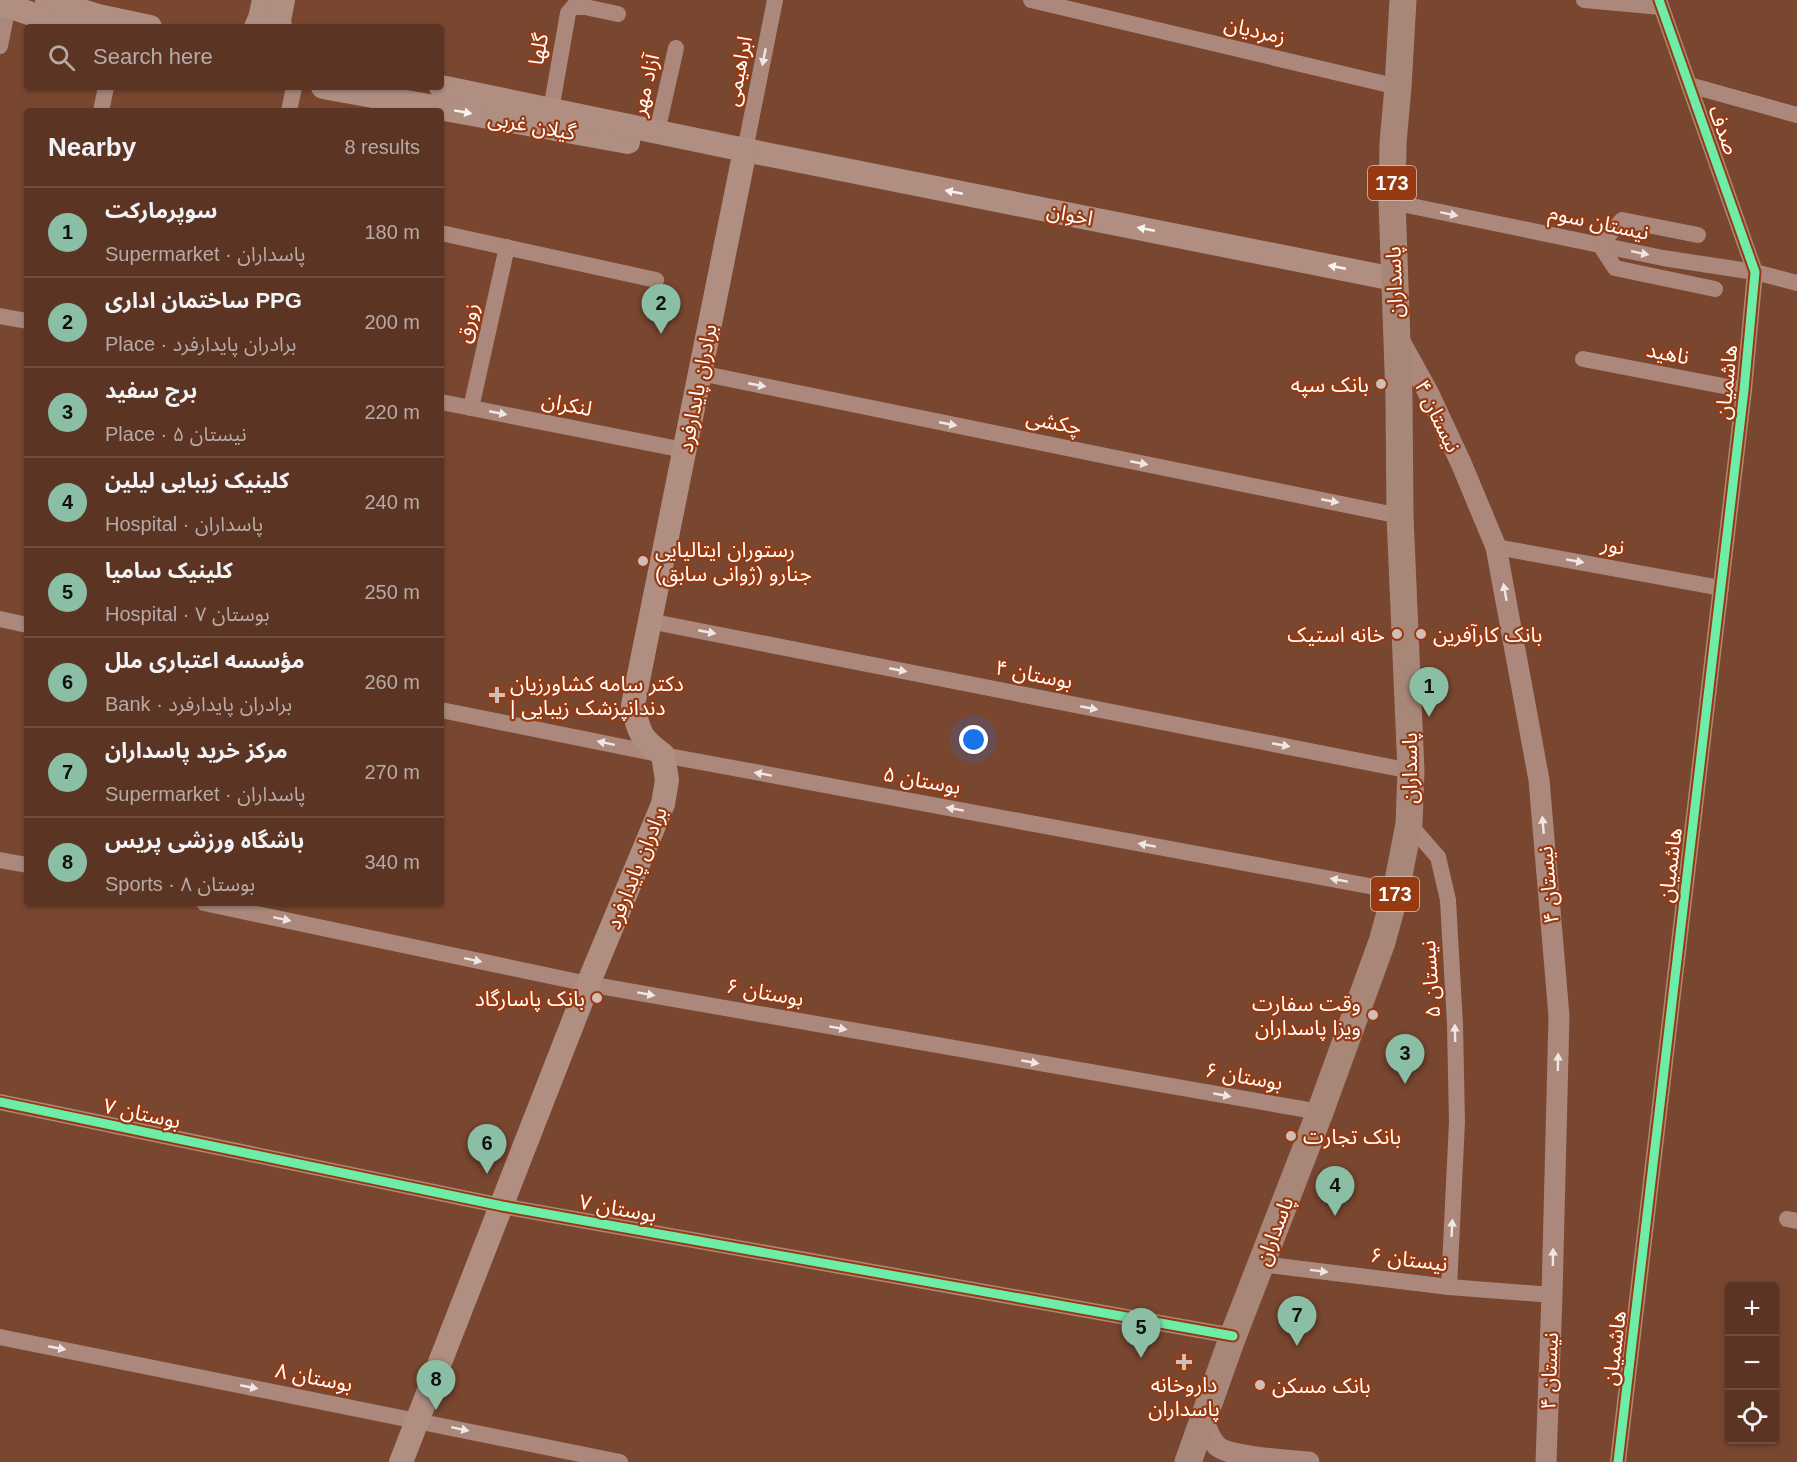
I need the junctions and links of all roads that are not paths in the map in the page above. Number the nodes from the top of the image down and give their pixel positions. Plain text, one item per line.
1 (47, 0) edge
2 (264, 0) edge
3 (283, 0) edge
4 (775, 0) edge
5 (1031, 0) edge
6 (1403, 0) edge
7 (1584, 0) edge
8 (1660, 3) edge
9 (4, 5) edge
10 (100, 8) edge
11 (618, 14) dead end
12 (62, 24) edge
13 (142, 24) edge
14 (257, 24) edge
15 (280, 24) edge
16 (0, 46) edge
17 (676, 48) dead end
18 (1689, 85) junction
19 (1398, 87) junction
20 (444, 88) edge
21 (105, 90) edge
22 (293, 90) edge
23 (341, 90) edge
24 (102, 108) edge
25 (290, 108) edge
26 (551, 110) junction
27 (1797, 115) edge
28 (657, 132) junction
29 (743, 156) junction
30 (1392, 202) junction
31 (444, 233) edge
32 (1698, 235) dead end
33 (1600, 245) junction
34 (507, 247) junction
35 (1755, 272) junction
36 (1394, 279) junction
37 (656, 280) dead end
38 (1797, 283) edge
39 (1715, 289) dead end
40 (0, 316) edge
41 (24, 320) edge
42 (1396, 335) junction
43 (1583, 359) dead end
44 (700, 373) junction
45 (1744, 390) junction
46 (444, 403) edge
47 (471, 408) junction
48 (684, 450) junction
49 (1400, 516) junction
50 (1496, 547) junction
51 (1721, 588) junction
52 (0, 619) edge
53 (649, 621) junction
54 (24, 624) edge
55 (444, 711) edge
56 (663, 755) junction
57 (1411, 771) junction
58 (1409, 824) junction
59 (0, 860) edge
60 (24, 865) edge
61 (1396, 891) junction
62 (218, 906) edge
63 (588, 984) junction
64 (0, 1102) edge
65 (1320, 1112) junction
66 (502, 1206) junction
67 (1261, 1264) junction
68 (1449, 1287) junction
69 (1552, 1295) junction
70 (1233, 1336) junction
71 (0, 1337) edge
72 (417, 1420) junction
73 (1204, 1421) junction
74 (401, 1462) edge
75 (620, 1462) edge
76 (1188, 1462) edge
77 (1309, 1462) edge
78 (1546, 1462) edge
79 (1618, 1462) edge

1 - 10 main road
2 - 14 main road
3 - 15 main road
4 -> 29 street, ابراهیمی
5 - 19 street, زمردیان
6 - 19 main road, پاسداران / 173
7 - 8 street
8 - 18 street, صدف
9 - 12 main road
9 - 16 street
10 - 13 main road
11 - 26 street, گلها
17 - 28 street, آزاد مهر
18 - 27 street
18 - 35 street, صدف
19 - 30 main road, پاسداران / 173
20 - 26 main road, گیلان غربی
21 - 24 street
22 - 25 street
23 -> 29 main road, گیلان غربی
26 - 28 main road, گیلان غربی
28 - 29 main road, گیلان غربی
36 -> 29 main road, اخوان
29 - 44 main road, برادران پایدارفرد
30 -> 33 street, نیستان سوم
30 - 36 main road, پاسداران / 173
31 - 34 street
32 - 33 street
33 -> 35 street, نیستان سوم
33 - 39 street
34 - 37 street
34 - 47 street, زورق
35 - 38 street, نیستان سوم
35 - 45 street, هاشمیان
36 - 42 main road, پاسداران / 173
40 - 41 street
42 - 49 main road, پاسداران / 173
42 - 50 street, نیستان ۴
43 - 45 street, ناهید
44 - 48 main road, برادران پایدارفرد
44 -> 49 street, چکشی
45 - 51 street, هاشمیان
46 - 47 street, لنکران
47 -> 48 street, لنکران
48 - 53 main road, برادران پایدارفرد
49 - 57 main road, پاسداران / 173
50 -> 51 street, نور
69 -> 50 street, نیستان ۴
51 - 79 street, هاشمیان
52 - 54 street
53 - 56 main road, برادران پایدارفرد
53 -> 57 street, بوستان ۴
56 -> 55 street, بوستان ۵
61 -> 56 street, بوستان ۵
56 - 63 main road, برادران پایدارفرد
57 - 58 main road, پاسداران / 173
58 - 61 main road, پاسداران / 173
68 -> 58 street, نیستان ۵
59 - 60 street
61 - 65 main road, پاسداران / 173
62 -> 63 street, بوستان ۶
63 -> 65 street, بوستان ۶
63 - 66 main road, برادران پایدارفرد
64 - 66 street, بوستان ۷
65 - 67 main road, پاسداران / 173
66 - 70 street, بوستان ۷
66 - 72 main road, برادران پایدارفرد
67 -> 68 street, نیستان ۶
67 - 70 main road, پاسداران / 173
68 - 69 street, نیستان ۶
69 - 78 street, نیستان ۴
70 - 73 main road, پاسداران / 173
71 -> 72 street, بوستان ۸
72 - 74 main road, برادران پایدارفرد
72 -> 75 street, بوستان ۸
73 - 76 main road, پاسداران / 173
73 - 77 street

